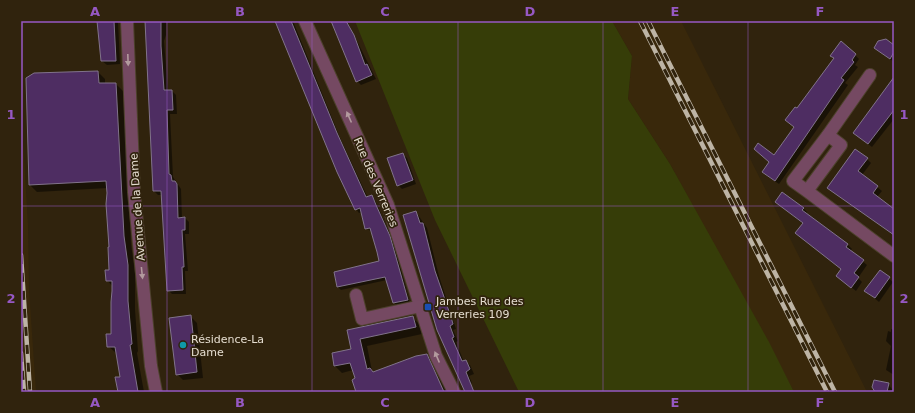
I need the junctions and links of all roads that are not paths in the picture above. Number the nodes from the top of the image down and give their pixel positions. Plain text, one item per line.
1 (127, 21) edge
2 (305, 21) edge
3 (870, 75) dead end
4 (828, 135) junction
5 (807, 191) junction
6 (894, 256) edge
7 (356, 295) dead end
8 (421, 306) junction
9 (156, 392) edge
10 (454, 392) edge

1 -> 9 street, Avenue de la Dame
8 -> 2 street, Rue des Verreries
3 - 4 street
4 - 5 street
4 - 5 street
5 - 6 street
7 - 8 street
10 -> 8 street, Rue des Verreries

